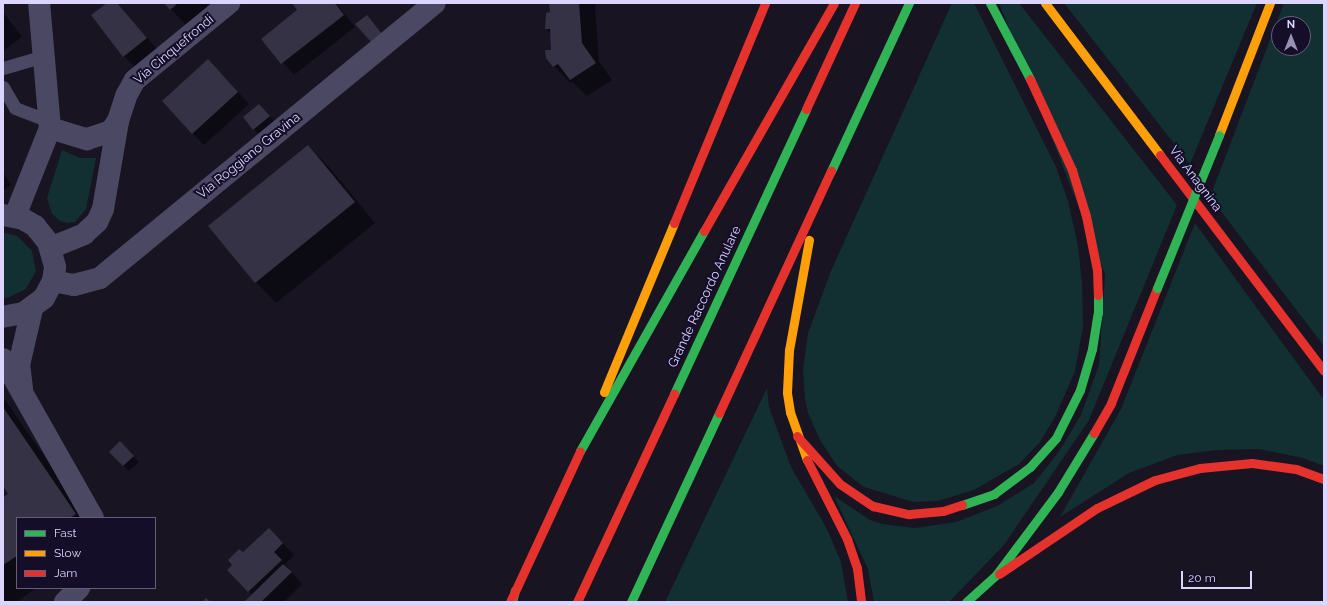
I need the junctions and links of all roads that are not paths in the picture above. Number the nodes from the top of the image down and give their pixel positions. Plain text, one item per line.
1 (39, 3) edge
2 (229, 3) edge
3 (435, 3) edge
4 (765, 3) edge
5 (834, 3) edge
6 (855, 3) edge
7 (909, 3) edge
8 (990, 3) edge
9 (1046, 3) edge
10 (1270, 3) edge
11 (44, 56) junction
12 (3, 68) edge
13 (3, 87) edge
14 (118, 121) junction
15 (50, 125) junction
16 (814, 210) junction
17 (9, 216) edge
18 (50, 248) junction
19 (53, 281) junction
20 (32, 309) junction
21 (3, 317) edge
22 (3, 359) edge
23 (1324, 371) edge
24 (22, 393) junction
25 (797, 436) junction
26 (580, 451) junction
27 (1324, 479) edge
28 (92, 517) edge
29 (996, 575) junction
30 (78, 589) edge
31 (65, 602) edge
32 (511, 602) edge
33 (577, 602) edge
34 (631, 602) edge
35 (861, 602) edge
36 (966, 602) edge

1 - 11 street
2 - 14 street, Via Cinquefrondi
3 - 19 street, Via Roggiano Gravina
4 - 26 main road
5 - 26 main road
6 - 33 main road, Grande Raccordo Anulare
7 - 16 main road
8 - 25 main road
9 - 23 main road, Via Anagnina
10 - 29 main road, bridge
11 - 12 lane
11 - 15 street
13 - 15 lane
14 - 15 street, Via Cinquefrondi
14 - 18 street
15 - 17 street
16 - 25 main road
16 - 34 main road
17 - 18 street
18 - 19 street
19 - 20 street
20 - 21 street
20 - 24 street
22 - 24 street
24 - 28 street
25 - 35 main road
26 - 32 main road
27 - 29 main road
29 - 36 main road
30 - 31 street

